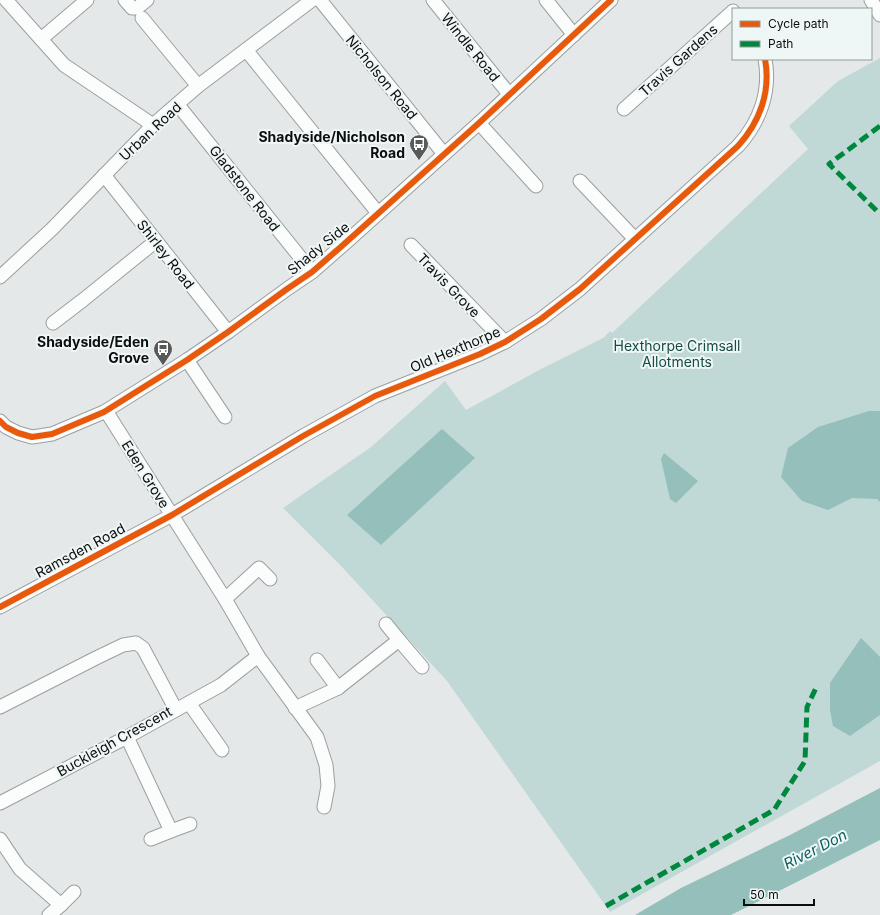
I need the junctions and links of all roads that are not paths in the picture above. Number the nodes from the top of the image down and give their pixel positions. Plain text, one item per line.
1 (6, 0) edge
2 (87, 0) edge
3 (125, 0) edge
4 (147, 0) edge
5 (312, 0) edge
6 (320, 0) edge
7 (433, 0) edge
8 (546, 0) edge
9 (611, 0) edge
10 (732, 11) edge
11 (142, 18) dead end
12 (574, 35) junction
13 (41, 40) junction
14 (246, 50) junction
15 (765, 60) edge
16 (198, 86) junction
17 (509, 94) junction
18 (178, 105) junction
19 (624, 109) dead end
20 (479, 123) junction
21 (153, 125) junction
22 (444, 154) junction
23 (104, 175) junction
24 (580, 181) dead end
25 (536, 186) dead end
26 (378, 213) junction
27 (634, 238) junction
28 (156, 240) junction
29 (411, 245) dead end
30 (312, 272) junction
31 (0, 276) edge
32 (53, 323) dead end
33 (228, 332) junction
34 (505, 342) junction
35 (187, 360) junction
36 (106, 411) junction
37 (225, 417) dead end
38 (0, 421) edge
39 (172, 516) junction
40 (270, 579) dead end
41 (225, 598) junction
42 (0, 607) edge
43 (386, 624) dead end
44 (399, 640) junction
45 (258, 656) junction
46 (317, 660) dead end
47 (422, 667) dead end
48 (338, 688) junction
49 (189, 702) junction
50 (0, 707) edge
51 (295, 708) junction
52 (176, 710) junction
53 (127, 737) junction
54 (222, 750) dead end
55 (0, 803) edge
56 (324, 806) dead end
57 (190, 824) dead end
58 (171, 831) junction
59 (151, 839) dead end
60 (0, 840) edge
61 (74, 892) dead end
62 (61, 905) junction
63 (49, 915) edge

1 - 13 street
2 - 13 street
3 - 4 street
5 - 14 street, Urban Road
6 - 22 street, Nicholson Road
7 - 17 street, Windle Road
8 - 12 street
9 - 12 street, Shady Side
10 - 19 street, Travis Gardens
11 - 16 street
12 - 17 street, Shady Side
13 - 21 street
14 - 16 street, Urban Road
14 - 26 street
15 - 27 street, Old Hexthorpe
16 - 18 street, Urban Road
17 - 20 street, Shady Side
18 - 21 street, Urban Road
18 - 30 street, Gladstone Road
20 - 22 street, Shady Side
20 - 25 street
21 - 23 street, Urban Road
22 - 26 street, Shady Side
23 - 28 street, Shirley Road
23 - 31 street, Urban Road
24 - 27 street
26 - 30 street, Shady Side
27 - 34 street, Old Hexthorpe
28 - 32 street
28 - 33 street, Shirley Road
29 - 34 street, Travis Grove
30 - 33 street, Shady Side
33 - 35 street, Shady Side
34 - 39 street, Old Hexthorpe
35 - 36 street, Shady Side
35 - 37 street
36 - 38 street, Shady Side
36 - 39 street, Eden Grove
39 - 41 street, Eden Grove
39 - 42 street, Ramsden Road
40 - 41 street
41 - 45 street, Eden Grove
43 - 44 street
44 - 47 street
44 - 48 street
45 - 49 street
45 - 51 street, Eden Grove
46 - 48 street
48 - 51 street
49 - 52 street
49 - 54 street
50 - 52 street, Buckleigh Crescent
51 - 56 street, Eden Grove
52 - 53 street, Buckleigh Crescent
53 - 55 street, Buckleigh Crescent
53 - 58 street
57 - 58 street
58 - 59 street
60 - 62 street
61 - 62 street
62 - 63 street

